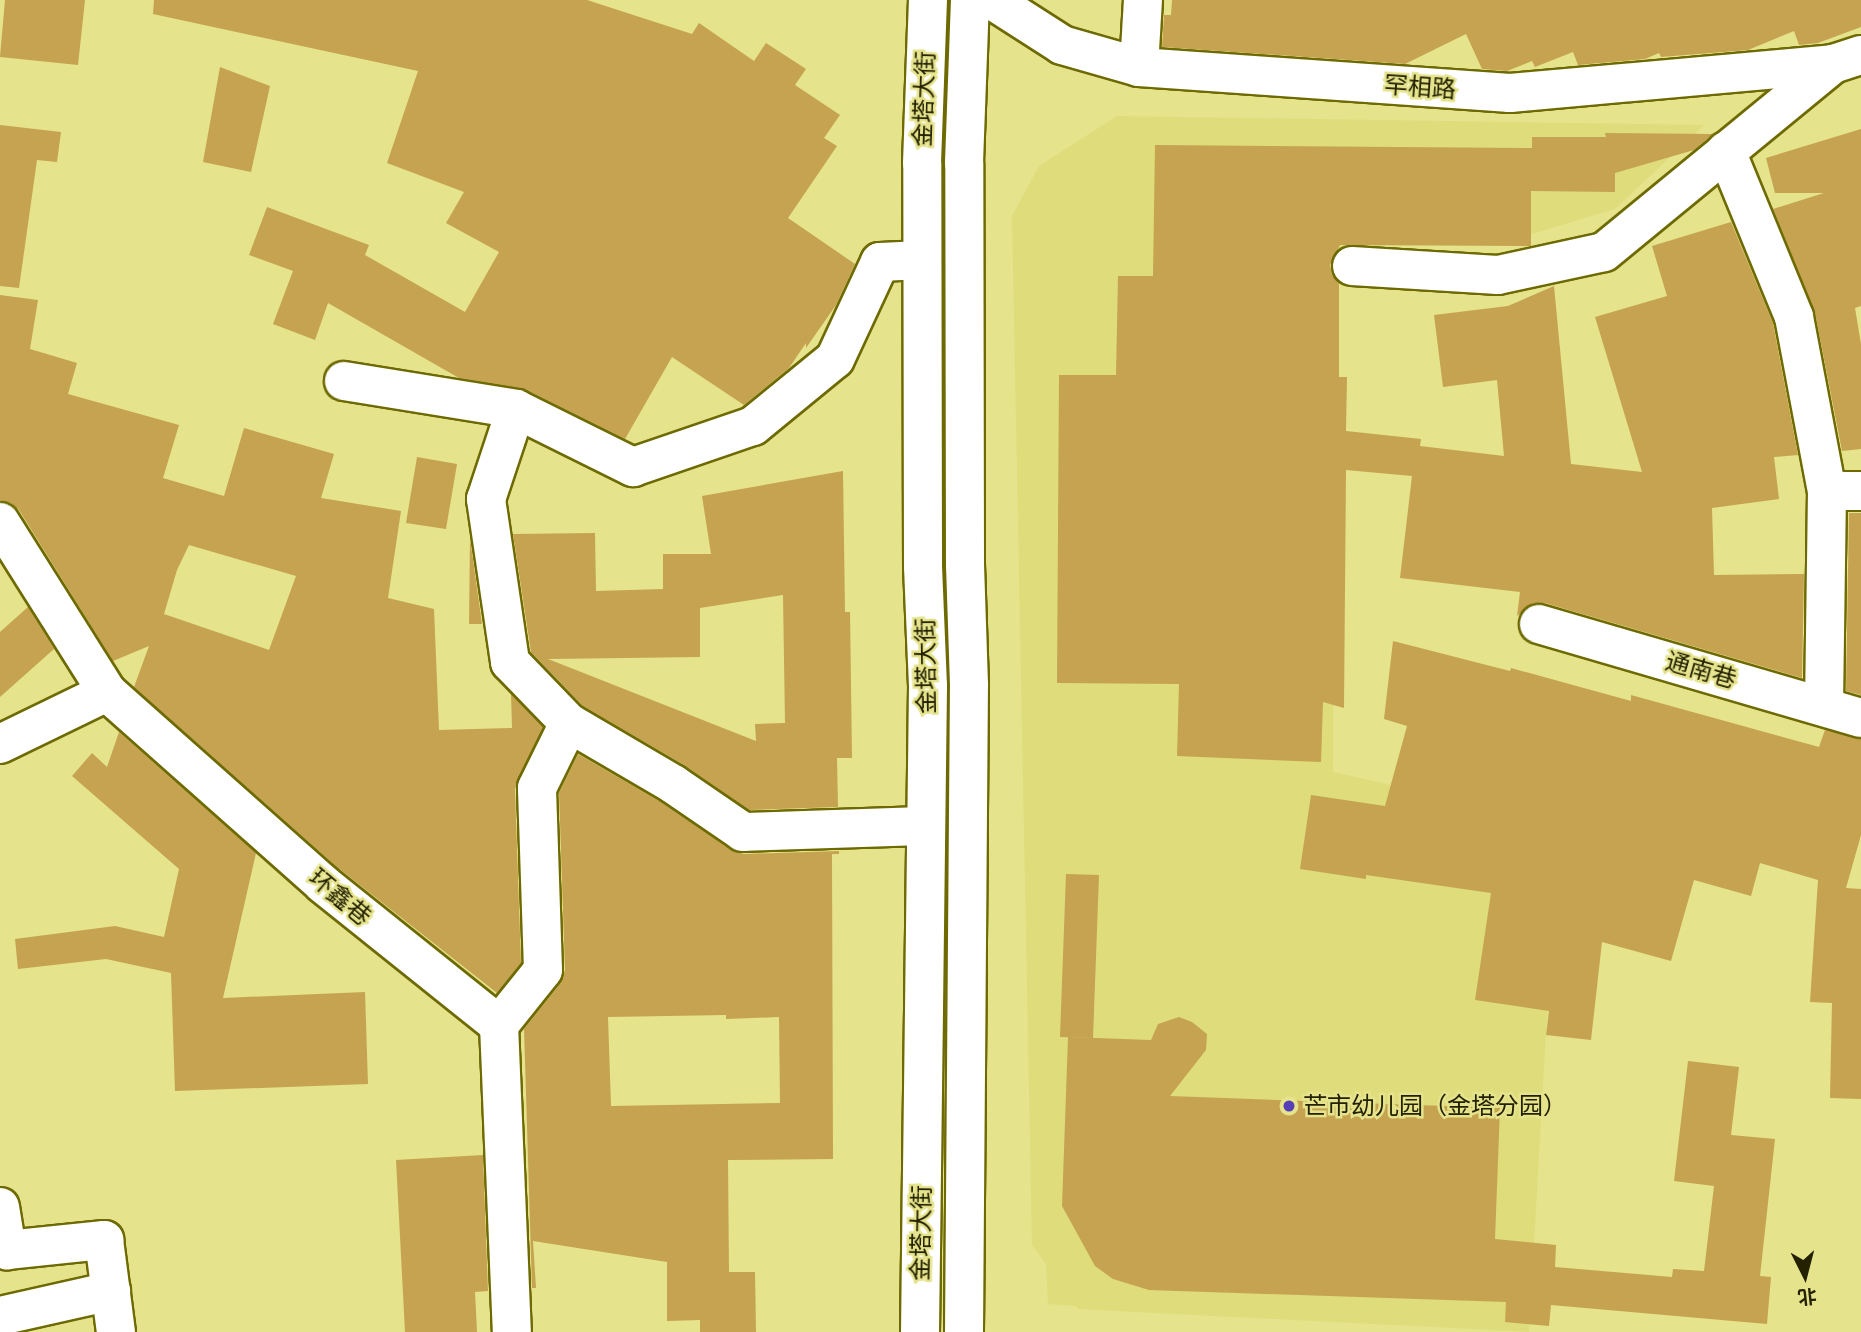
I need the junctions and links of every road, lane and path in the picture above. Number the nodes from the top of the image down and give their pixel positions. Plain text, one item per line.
1 (928, 0) edge
2 (970, 0) edge
3 (992, 0) edge
4 (1143, 0) edge
5 (1847, 59) edge
6 (1139, 67) junction
7 (1726, 151) junction
8 (922, 260) junction
9 (1352, 266) dead end
10 (344, 381) dead end
11 (516, 409) junction
12 (1844, 491) edge
13 (0, 522) edge
14 (1539, 624) dead end
15 (107, 692) junction
16 (1824, 705) junction
17 (1861, 718) edge
18 (569, 723) junction
19 (0, 744) edge
20 (926, 826) junction
21 (499, 1025) junction
22 (0, 1207) edge
23 (111, 1291) junction
24 (0, 1316) edge
25 (117, 1332) edge
26 (512, 1332) edge
27 (920, 1332) edge
28 (964, 1332) edge

1 - 8 main road, 金塔大街
2 - 28 main road, 金塔大街
3 - 6 main road, 罕相路
4 - 6 main road
5 - 6 main road, 罕相路
5 - 7 main road
7 - 9 main road
7 - 12 main road
8 - 11 main road
8 - 20 main road, 金塔大街
10 - 11 main road
11 - 18 main road
12 - 16 main road
13 - 15 main road, 环鑫巷
14 - 16 main road, 通南巷
15 - 19 main road
15 - 21 main road, 环鑫巷
16 - 17 main road, 通南巷
18 - 20 main road
18 - 21 main road
20 - 27 main road, 金塔大街
21 - 26 main road
22 - 23 main road
23 - 24 main road
23 - 25 main road

